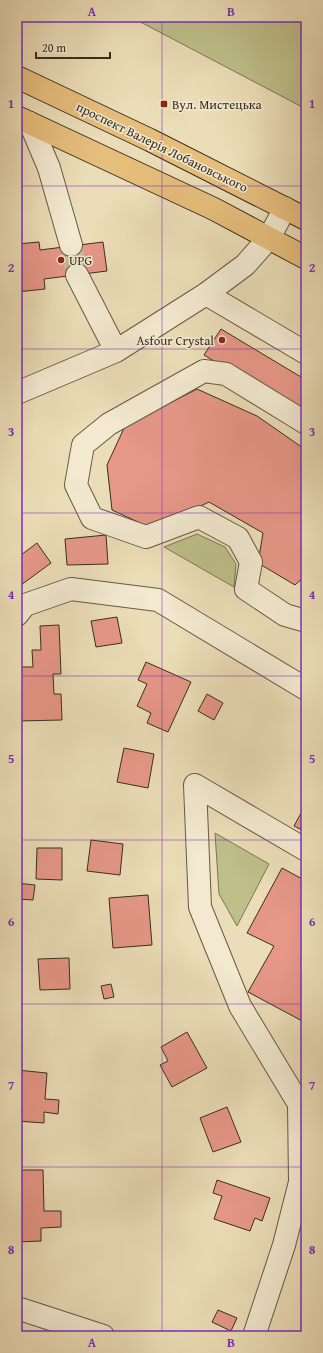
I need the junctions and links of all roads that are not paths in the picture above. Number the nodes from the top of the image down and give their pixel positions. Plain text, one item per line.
1 (17, 77) edge
2 (23, 120) edge
3 (285, 208) junction
4 (306, 219) edge
5 (269, 238) junction
6 (71, 246) tunnel mouth
7 (306, 258) edge
8 (77, 275) tunnel mouth
9 (206, 294) junction
10 (116, 351) junction
11 (306, 353) edge
12 (17, 393) edge
13 (306, 423) edge
14 (17, 615) edge
15 (306, 620) edge
16 (306, 689) edge
17 (306, 850) edge
18 (303, 1106) edge
19 (17, 1308) edge
20 (103, 1336) edge
21 (254, 1336) edge

1 - 3 main road, проспект Валерія Лобановського
2 - 5 main road
2 - 6 street
3 - 4 main road, проспект Валерія Лобановського
3 - 5 street
5 - 7 main road
5 - 9 street
8 - 10 street
9 - 10 street
9 - 11 street
10 - 12 street
13 - 15 street
14 - 16 street
17 - 18 street
18 - 21 street
19 - 20 street

